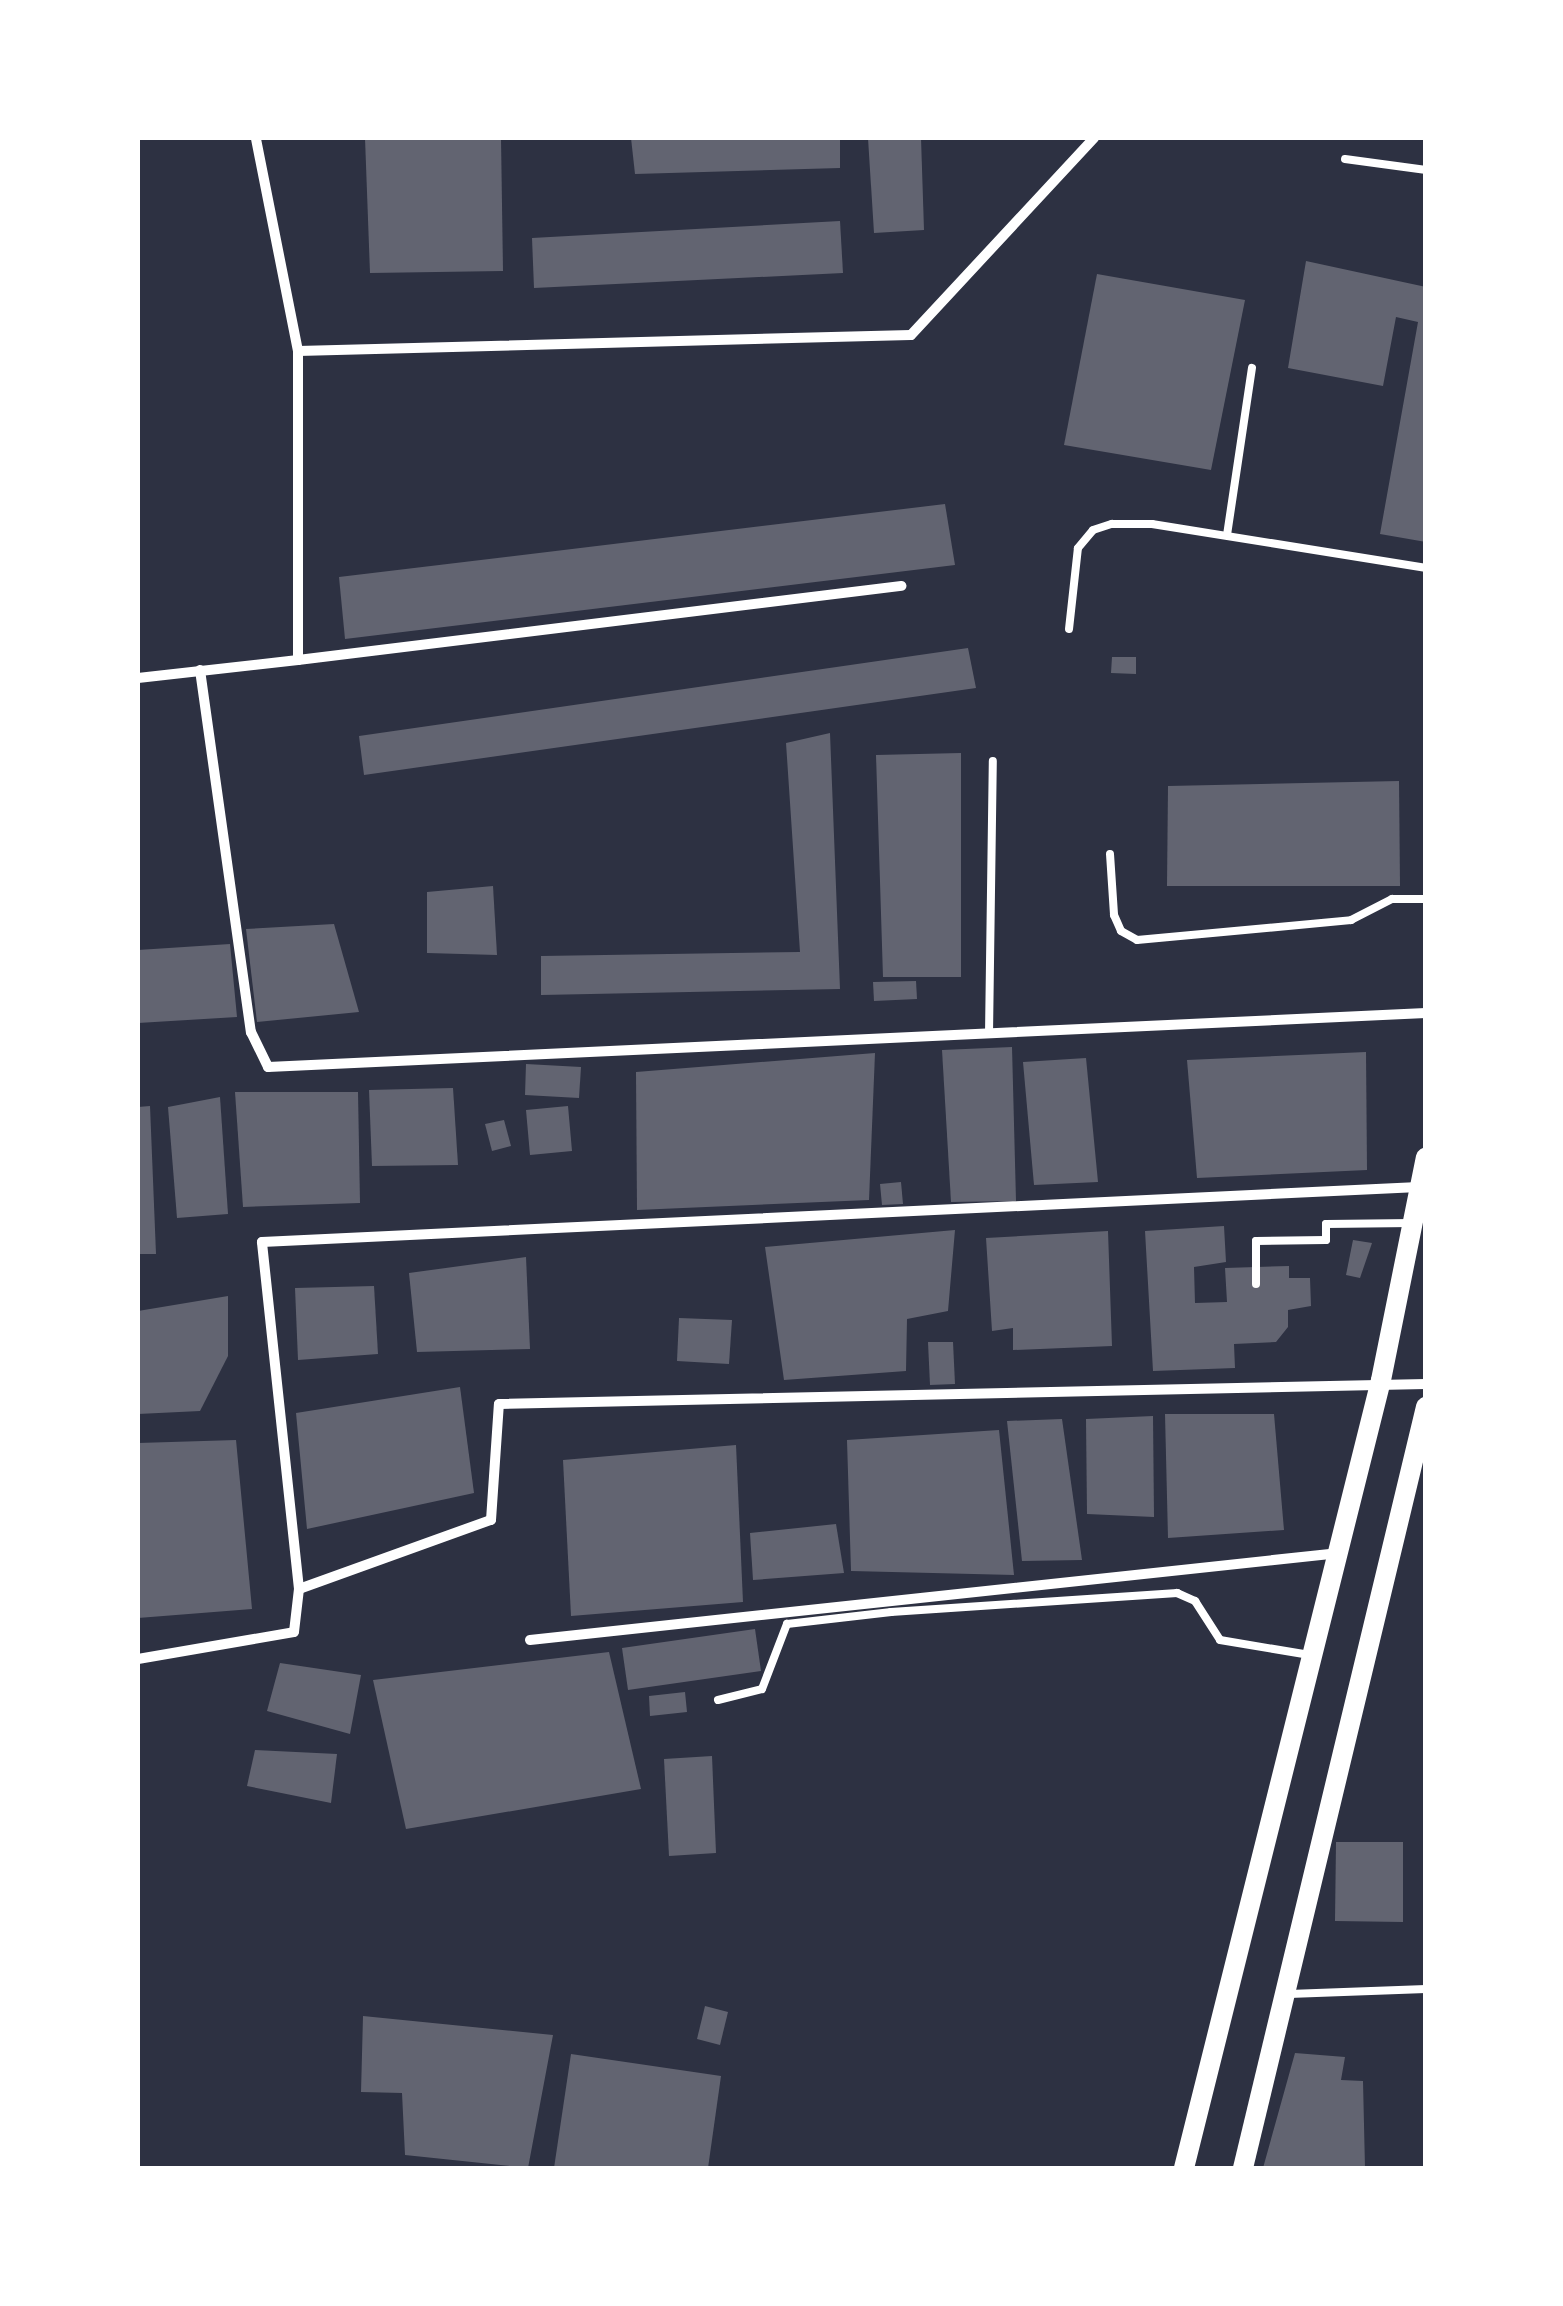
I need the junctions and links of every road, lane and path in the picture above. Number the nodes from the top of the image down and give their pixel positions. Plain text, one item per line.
1 (256, 138) edge
2 (1094, 138) edge
3 (1345, 158) dead end
4 (1426, 170) edge
5 (298, 351) junction
6 (1252, 368) dead end
7 (1227, 535) junction
8 (1426, 568) edge
9 (901, 586) dead end
10 (1069, 629) dead end
11 (298, 660) junction
12 (200, 670) junction
13 (138, 678) edge
14 (993, 761) dead end
15 (1110, 854) dead end
16 (1426, 900) edge
17 (1426, 1013) edge
18 (989, 1034) junction
19 (1426, 1157) edge
20 (1420, 1186) junction
21 (1412, 1223) junction
22 (1256, 1284) dead end
23 (1381, 1380) junction
24 (1426, 1384) edge
25 (1426, 1407) edge
26 (1339, 1553) junction
27 (299, 1589) junction
28 (530, 1640) dead end
29 (1312, 1655) junction
30 (138, 1660) edge
31 (718, 1700) dead end
32 (1426, 1989) edge
33 (1285, 1994) junction
34 (1184, 2168) edge
35 (1243, 2168) edge

1 - 5 street
2 - 5 street
3 - 4 lane
5 - 11 street
6 - 7 lane
7 - 8 lane
7 - 10 lane
9 - 11 street
11 - 12 street
12 - 13 street
12 - 18 street
14 - 18 lane
15 - 16 lane
17 - 18 street
19 - 20 main road
20 - 21 main road
20 - 27 street
21 - 22 lane
21 - 23 main road
23 - 24 street
23 - 26 main road
23 - 27 street
25 - 33 main road
26 - 28 street
26 - 29 main road
27 - 30 street
29 - 31 lane
29 - 34 main road
32 - 33 lane
33 - 35 main road

